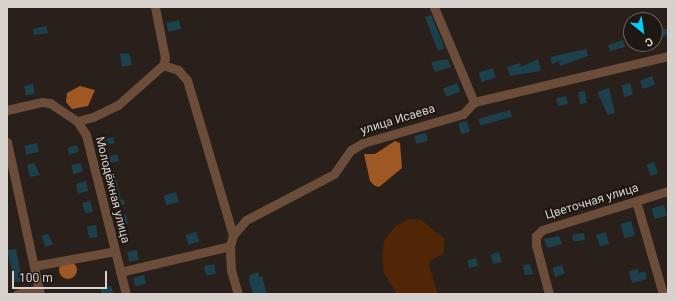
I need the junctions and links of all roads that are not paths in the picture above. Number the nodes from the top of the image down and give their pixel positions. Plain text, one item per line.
1 (155, 7) edge
2 (434, 7) edge
3 (668, 56) edge
4 (163, 65) junction
5 (474, 102) junction
6 (7, 110) edge
7 (77, 121) junction
8 (7, 142) edge
9 (668, 191) edge
10 (636, 201) junction
11 (233, 235) junction
12 (230, 246) junction
13 (115, 251) junction
14 (34, 266) junction
15 (120, 272) junction
16 (39, 292) edge
17 (17, 294) edge
18 (126, 294) edge
19 (238, 294) edge
20 (549, 294) edge
21 (663, 294) edge

1 - 4 street
2 - 5 street
3 - 5 street, улица Исаева
4 - 7 street
4 - 11 street
5 - 11 street, улица Исаева
6 - 7 street, Молодёжная улица
7 - 13 street, Молодёжная улица
8 - 14 street
9 - 10 street, Цветочная улица
10 - 20 street, Цветочная улица
10 - 21 street
11 - 12 street, улица Исаева
12 - 15 street
12 - 19 street
13 - 14 street
13 - 15 street, Молодёжная улица
14 - 16 street
15 - 18 street, Молодёжная улица
16 - 17 street

